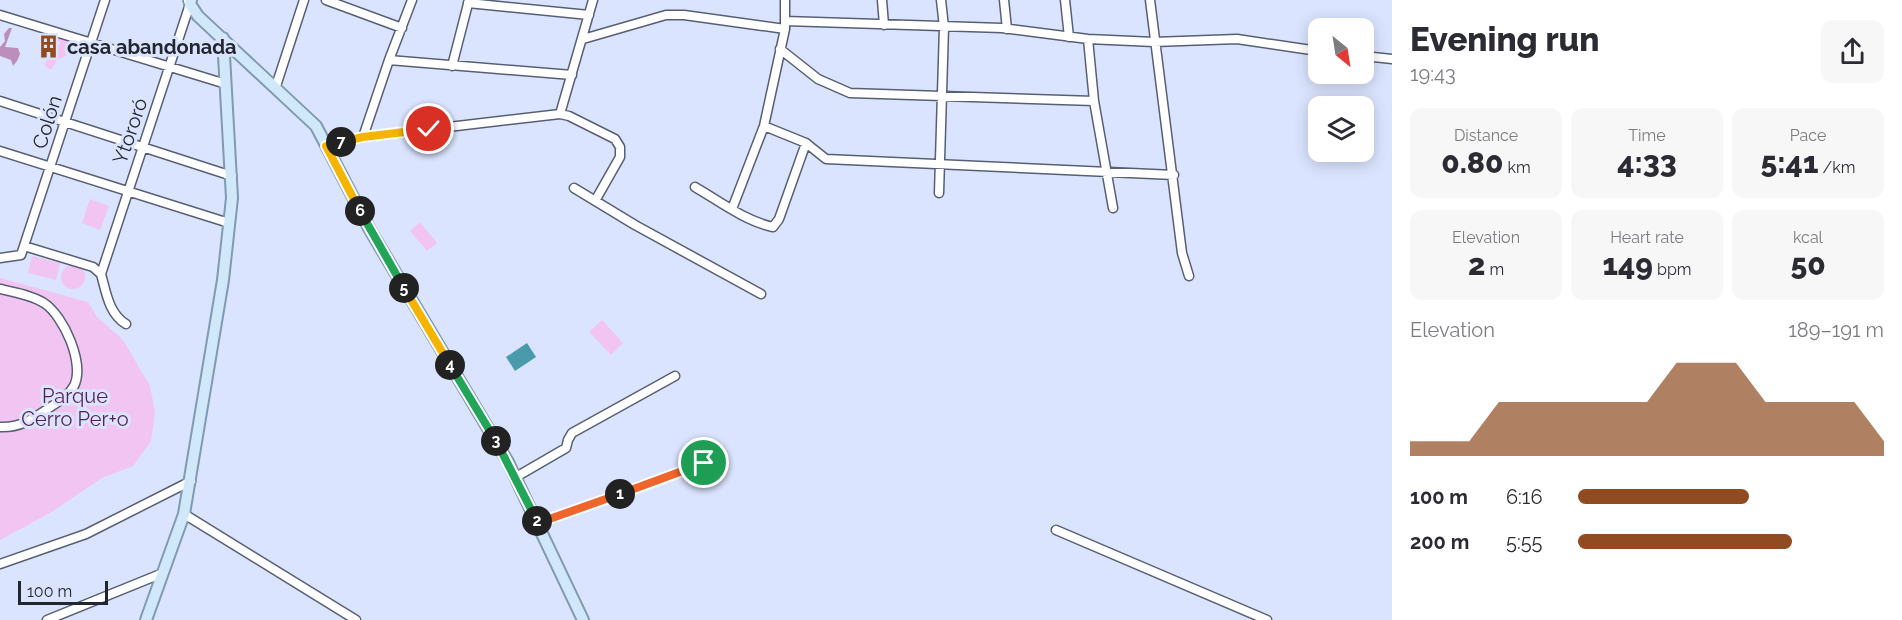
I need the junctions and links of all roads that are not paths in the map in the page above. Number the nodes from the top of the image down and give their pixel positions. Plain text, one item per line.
1 (105, 0) edge
2 (304, 0) edge
3 (327, 0) edge
4 (412, 0) edge
5 (593, 0) edge
6 (785, 0) edge
7 (882, 0) edge
8 (940, 0) edge
9 (1004, 0) edge
10 (1065, 0) edge
11 (1150, 0) edge
12 (190, 1) edge
13 (469, 2) edge
14 (0, 15) edge
15 (589, 15) junction
16 (785, 25) junction
17 (884, 25) junction
18 (944, 27) junction
19 (402, 28) junction
20 (1007, 29) junction
21 (1069, 37) junction
22 (223, 38) junction
23 (583, 39) junction
24 (1088, 39) junction
25 (1154, 42) junction
26 (91, 43) junction
27 (780, 49) junction
28 (1308, 50) edge
29 (1374, 57) edge
30 (1392, 59) edge
31 (389, 60) junction
32 (452, 66) junction
33 (170, 68) junction
34 (572, 75) junction
35 (226, 84) junction
36 (276, 86) junction
37 (941, 96) junction
38 (0, 101) edge
39 (1094, 101) junction
40 (560, 114) junction
41 (65, 122) junction
42 (764, 126) junction
43 (363, 137) junction
44 (806, 143) junction
45 (326, 146) junction
46 (143, 147) junction
47 (0, 151) edge
48 (940, 163) junction
49 (50, 167) junction
50 (1106, 172) junction
51 (1174, 175) junction
52 (232, 176) junction
53 (695, 187) dead end
54 (574, 188) dead end
55 (129, 192) junction
56 (939, 193) dead end
57 (595, 201) junction
58 (1113, 208) dead end
59 (732, 209) junction
60 (229, 223) junction
61 (22, 250) junction
62 (0, 258) edge
63 (101, 274) junction
64 (1189, 276) dead end
65 (0, 289) edge
66 (761, 294) dead end
67 (126, 324) dead end
68 (675, 376) dead end
69 (0, 427) edge
70 (704, 463) dead end
71 (516, 477) junction
72 (190, 481) junction
73 (184, 514) junction
74 (538, 523) junction
75 (1056, 530) dead end
76 (0, 564) edge
77 (163, 573) junction
78 (150, 618) edge
79 (47, 620) edge
80 (356, 620) edge
81 (583, 620) edge
82 (1267, 620) edge

1 - 26 street, Colón
2 - 36 street
3 - 19 street
4 - 19 street
5 - 15 street
6 - 16 street
7 - 17 street
8 - 18 street
9 - 20 street
10 - 21 street
11 - 25 street
12 - 22 main road
12 - 33 street, Ytororó
13 - 15 street
13 - 32 street
14 - 26 street
15 - 23 street
16 - 17 street
16 - 23 street
16 - 27 street
17 - 18 street
18 - 20 street
18 - 37 street
19 - 31 street
20 - 21 street
21 - 24 street
22 - 35 main road
22 - 36 main road
23 - 34 street
24 - 25 street
24 - 39 street
25 - 28 street
25 - 51 street
26 - 33 street
26 - 41 street, Colón
27 - 37 street
27 - 42 street
29 - 30 street
31 - 32 street
31 - 43 street
32 - 34 street
33 - 35 street
33 - 46 street, Ytororó
34 - 40 street
35 - 52 main road
36 - 45 main road
37 - 39 street
37 - 48 street
38 - 41 street
39 - 50 street
40 - 43 street
40 - 57 street
41 - 46 street
41 - 49 street, Colón
42 - 44 street
42 - 59 street
43 - 45 street
44 - 48 street
44 - 59 street
45 - 71 main road
46 - 52 street
46 - 55 street, Ytororó
47 - 49 street
48 - 50 street
48 - 56 street
49 - 55 street
49 - 61 street, Colón
50 - 51 street
50 - 58 street
51 - 64 street
52 - 60 main road
53 - 59 street
54 - 57 street
55 - 60 street
55 - 63 street, Ytororó
57 - 66 street
60 - 72 main road
61 - 62 street
61 - 63 street
63 - 67 street
65 - 69 street
68 - 71 street
70 - 74 street
71 - 74 main road
72 - 73 main road
72 - 76 street
73 - 77 main road
73 - 80 street
74 - 81 main road
75 - 82 street
77 - 78 main road
77 - 79 street

